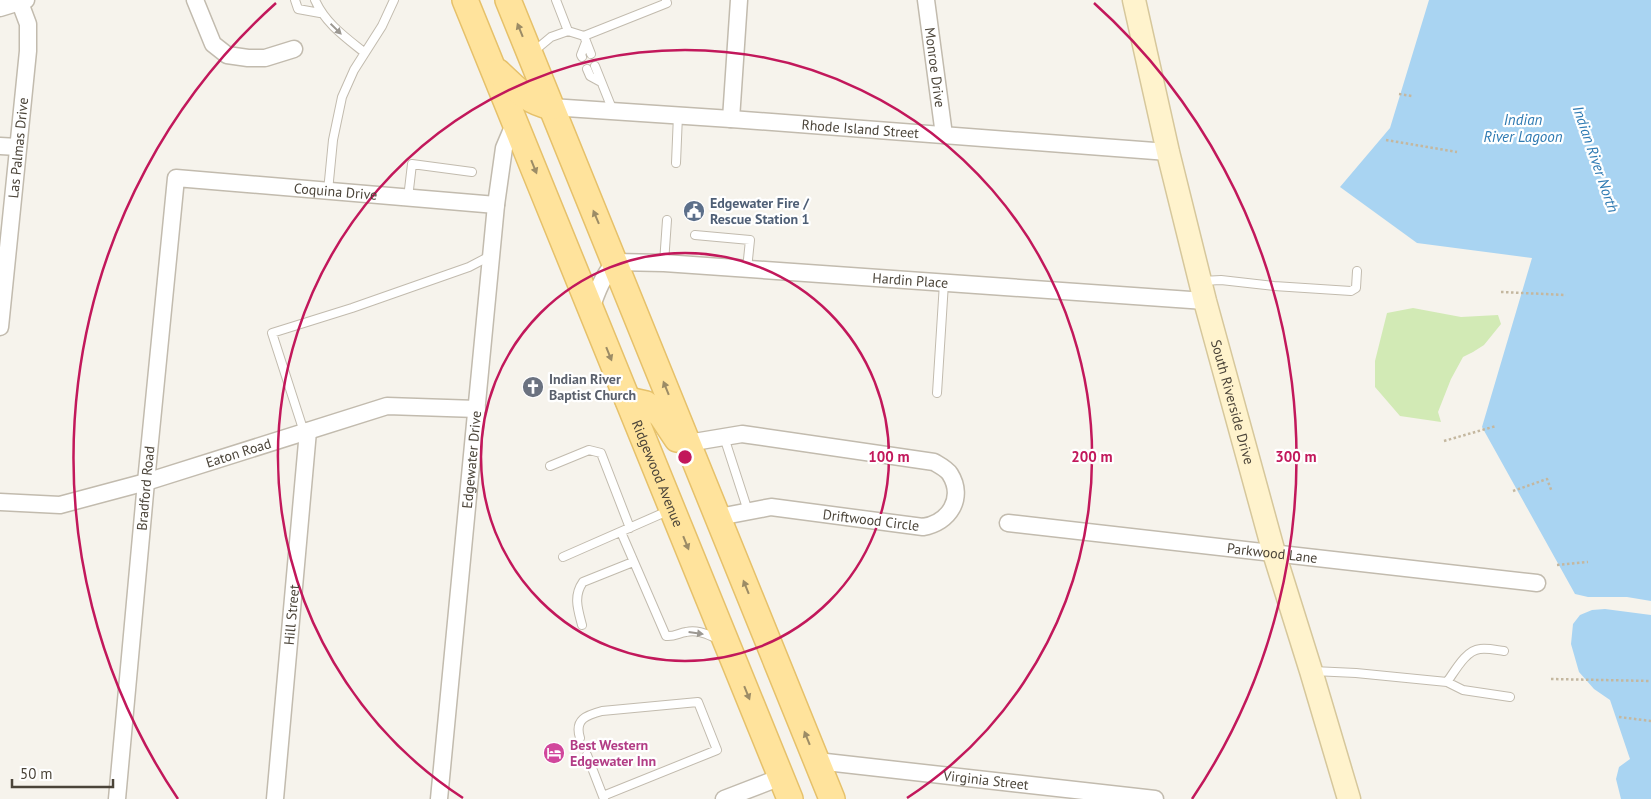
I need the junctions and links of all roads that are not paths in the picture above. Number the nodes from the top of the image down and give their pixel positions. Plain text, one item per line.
1 (195, 0) edge
2 (295, 0) edge
3 (315, 0) edge
4 (394, 0) edge
5 (465, 0) edge
6 (508, 0) edge
7 (556, 0) edge
8 (666, 0) edge
9 (739, 0) edge
10 (926, 0) edge
11 (1134, 0) edge
12 (22, 1) edge
13 (0, 8) edge
14 (320, 13) junction
15 (568, 32) junction
16 (585, 39) junction
17 (294, 49) dead end
18 (365, 53) junction
19 (530, 54) junction
20 (591, 54) dead end
21 (582, 57) dead end
22 (491, 65) junction
23 (591, 68) dead end
24 (551, 108) junction
25 (613, 111) junction
26 (678, 115) junction
27 (731, 119) junction
28 (515, 122) junction
29 (944, 134) junction
30 (0, 146) edge
31 (18, 147) junction
32 (1168, 152) junction
33 (676, 162) dead end
34 (472, 172) dead end
35 (176, 178) joint
36 (328, 191) junction
37 (408, 198) junction
38 (496, 205) junction
39 (667, 220) dead end
40 (695, 235) dead end
41 (492, 254) junction
42 (615, 262) junction
43 (664, 263) junction
44 (747, 269) junction
45 (1357, 271) dead end
46 (944, 283) junction
47 (1203, 291) junction
48 (591, 309) junction
49 (0, 327) edge
50 (937, 393) dead end
51 (628, 400) junction
52 (477, 409) junction
53 (306, 432) junction
54 (724, 437) junction
55 (688, 443) junction
56 (550, 466) dead end
57 (699, 470) junction
58 (146, 482) junction
59 (0, 502) edge
60 (672, 510) junction
61 (748, 511) junction
62 (718, 517) junction
63 (1008, 522) dead end
64 (630, 528) junction
65 (621, 532) junction
66 (1274, 553) junction
67 (563, 556) dead end
68 (634, 562) junction
69 (1537, 583) dead end
70 (582, 626) dead end
71 (726, 642) junction
72 (1504, 651) dead end
73 (1311, 671) junction
74 (1447, 682) junction
75 (1510, 697) dead end
76 (580, 738) dead end
77 (587, 755) dead end
78 (816, 761) junction
79 (785, 788) edge
80 (604, 797) edge
81 (731, 798) edge
82 (116, 799) edge
83 (275, 799) edge
84 (440, 799) edge
85 (832, 799) edge
86 (1155, 799) edge
87 (1349, 799) edge

1 - 17 street
2 - 14 lane
3 - 14 lane
4 - 18 lane
5 - 22 main road, Ridgewood Avenue
19 -> 6 main road
7 - 15 lane
8 - 16 lane
9 - 27 street
10 - 29 street, Monroe Drive
11 - 32 street, South Riverside Drive
12 - 13 street
12 - 31 street, Las Palmas Drive
14 -> 18 lane
15 - 16 lane
15 - 19 lane
16 - 20 lane
16 - 21 lane
18 - 36 lane
19 - 24 main road
22 - 24 main road, Ridgewood Avenue
22 - 28 main road, Ridgewood Avenue
23 - 25 lane
24 - 25 street, Rhode Island Street
42 -> 24 main road
25 - 26 street, Rhode Island Street
26 - 27 street, Rhode Island Street
26 - 33 lane
27 - 29 street, Rhode Island Street
28 - 38 street, Edgewater Drive
28 -> 48 main road, Ridgewood Avenue
29 - 32 street, Rhode Island Street
30 - 31 street
31 - 49 street, Las Palmas Drive
32 - 47 street, South Riverside Drive
34 - 37 lane
35 - 36 street, Coquina Drive
35 - 58 street, Bradford Road
36 - 37 street, Coquina Drive
37 - 38 street, Coquina Drive
38 - 41 street, Edgewater Drive
39 - 43 lane
40 - 44 lane
41 - 52 street, Edgewater Drive
41 - 53 lane
42 - 43 street, Hardin Place
42 - 48 street
55 -> 42 main road
43 - 44 street, Hardin Place
44 - 46 street, Hardin Place
45 - 47 lane
46 - 47 street, Hardin Place
46 - 50 lane
47 - 66 street, South Riverside Drive
48 -> 51 main road, Ridgewood Avenue
51 - 57 main road
51 - 60 main road, Ridgewood Avenue
52 - 53 street, Eaton Road
52 - 84 street, Edgewater Drive
53 - 58 street, Eaton Road
53 - 83 street, Hill Street
54 - 55 street, Driftwood Circle
54 - 61 lane
54 - 61 street, Driftwood Circle
55 - 57 main road
56 - 64 lane
57 - 62 main road
58 - 59 street, Eaton Road
58 - 82 street, Bradford Road
60 - 64 lane
60 -> 71 main road, Ridgewood Avenue
61 - 62 street, Driftwood Circle
78 -> 62 main road
63 - 66 street, Parkwood Lane
64 - 65 lane
65 - 67 lane
65 - 68 lane
66 - 69 street, Parkwood Lane
66 - 73 street, South Riverside Drive
68 - 70 lane
68 -> 71 lane
71 -> 79 main road, Ridgewood Avenue
72 - 74 lane
73 - 74 lane
73 - 87 street, South Riverside Drive
74 - 75 lane
76 - 80 lane
77 - 80 lane
78 - 85 main road
78 - 86 street, Virginia Street
79 - 81 street

